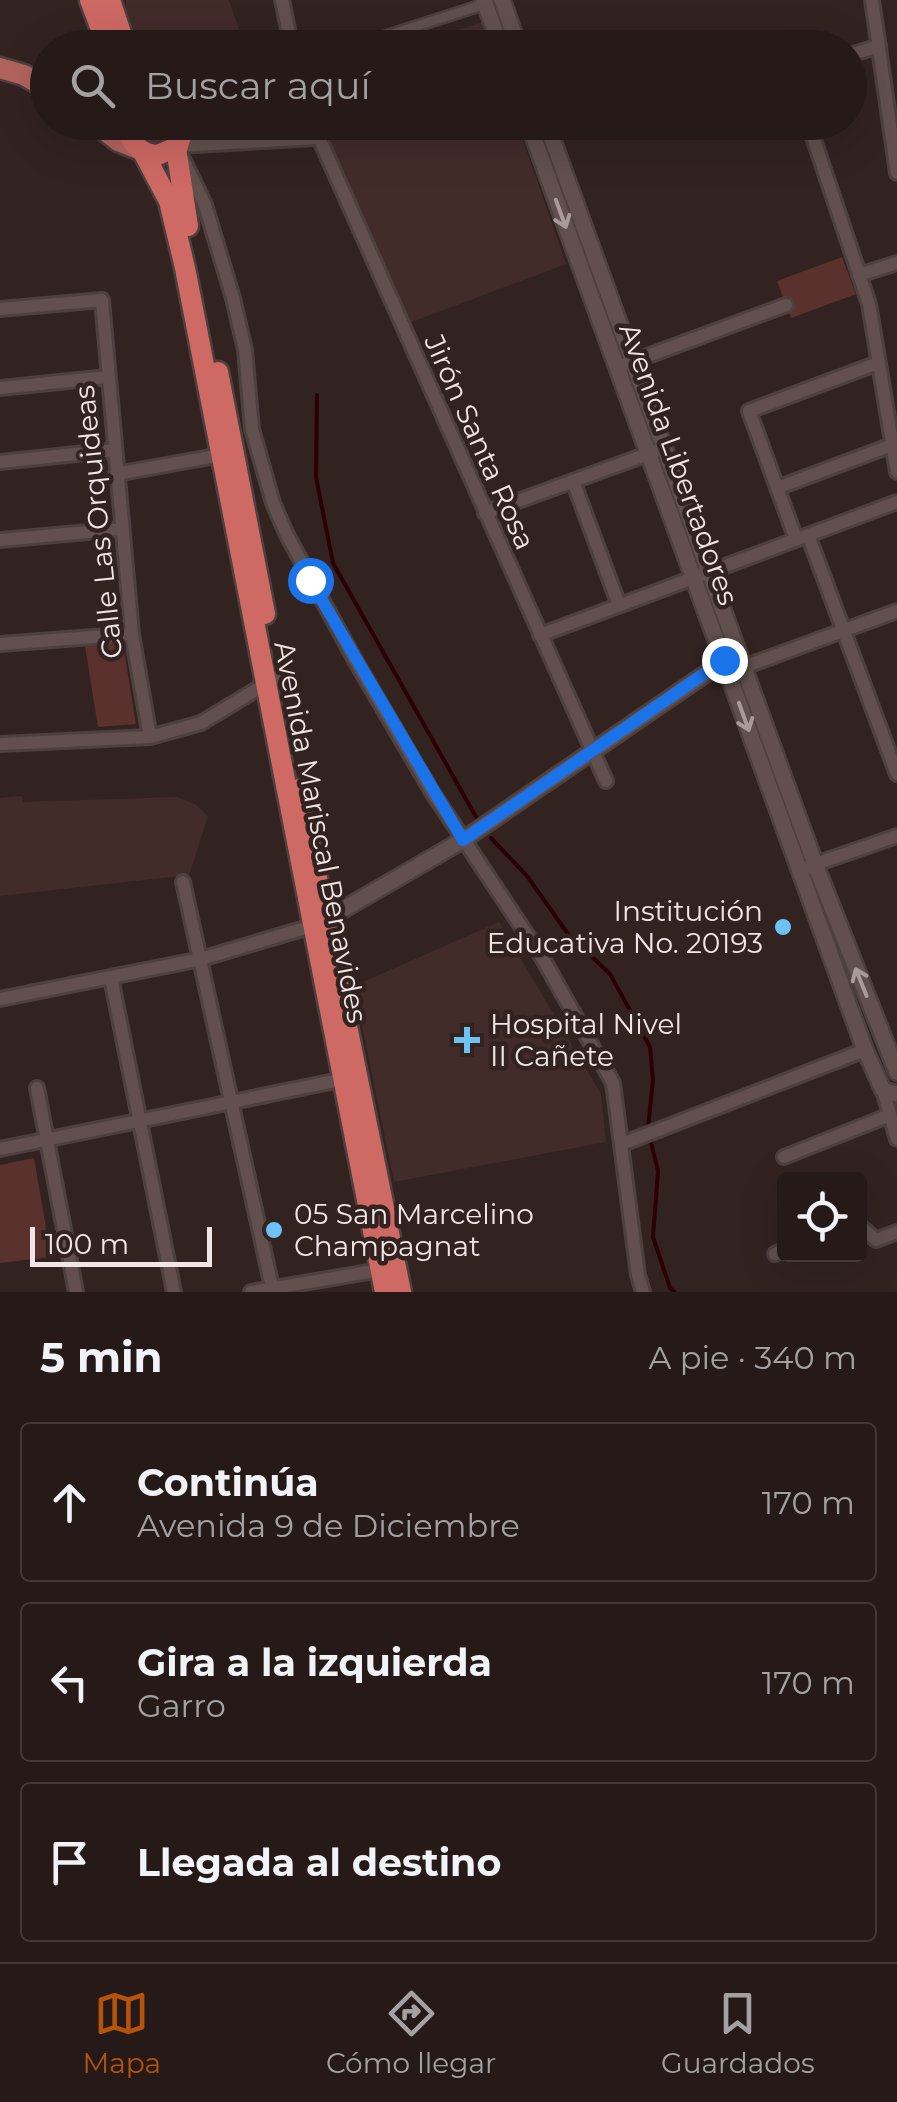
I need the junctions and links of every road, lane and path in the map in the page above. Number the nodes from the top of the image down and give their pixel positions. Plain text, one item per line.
1 (90, 0) edge
2 (110, 0) edge
3 (282, 0) edge
4 (872, 0) edge
5 (496, 3) edge
6 (101, 30) edge
7 (120, 30) edge
8 (288, 30) edge
9 (408, 30) edge
10 (499, 30) edge
11 (510, 30) edge
12 (879, 46) junction
13 (867, 49) edge
14 (2, 67) edge
15 (30, 80) edge
16 (117, 140) edge
17 (132, 140) edge
18 (179, 140) edge
19 (285, 140) edge
20 (317, 140) edge
21 (534, 140) edge
22 (553, 140) edge
23 (814, 140) edge
24 (177, 147) junction
25 (142, 151) junction
26 (897, 173) edge
27 (897, 262) edge
28 (860, 275) junction
29 (786, 305) dead end
30 (0, 309) edge
31 (633, 362) junction
32 (878, 364) junction
33 (616, 367) junction
34 (108, 377) junction
35 (0, 388) edge
36 (892, 445) junction
37 (114, 450) junction
38 (656, 451) junction
39 (228, 454) junction
40 (0, 462) edge
41 (897, 472) edge
42 (116, 474) junction
43 (573, 481) junction
44 (778, 488) junction
45 (897, 502) edge
46 (484, 512) junction
47 (120, 529) junction
48 (802, 537) junction
49 (0, 540) edge
50 (701, 574) junction
51 (619, 604) junction
52 (897, 611) edge
53 (844, 631) junction
54 (132, 634) junction
55 (540, 635) junction
56 (0, 644) edge
57 (735, 660) junction
58 (271, 680) junction
59 (150, 738) junction
60 (1, 740) edge
61 (592, 750) junction
62 (897, 774) edge
63 (606, 782) dead end
64 (897, 836) edge
65 (463, 840) junction
66 (807, 867) junction
67 (184, 882) dead end
68 (319, 923) junction
69 (201, 959) junction
70 (111, 978) junction
71 (0, 999) edge
72 (865, 1050) junction
73 (897, 1072) edge
74 (349, 1078) junction
75 (37, 1088) dead end
76 (886, 1088) edge
77 (233, 1102) junction
78 (890, 1115) junction
79 (140, 1120) junction
80 (46, 1140) junction
81 (897, 1140) edge
82 (622, 1144) junction
83 (0, 1149) edge
84 (784, 1157) dead end
85 (867, 1232) edge
86 (897, 1232) edge
87 (388, 1268) junction
88 (272, 1290) edge
89 (76, 1292) edge
90 (174, 1292) edge
91 (251, 1292) edge
92 (384, 1292) edge
93 (401, 1292) edge
94 (643, 1292) edge

1 - 6 highway
2 - 7 highway
3 - 8 street
4 - 12 street
5 - 9 street
5 - 10 street
5 - 11 street
12 - 13 street
12 - 26 street
14 - 15 main road
16 - 25 main road
17 - 25 highway, Avenida Mariscal Benavides
18 - 24 highway
19 - 24 street
20 - 46 street, Jirón Santa Rosa
21 -> 33 street, Avenida Libertadores
22 - 31 street, Avenida Libertadores
23 - 28 street
24 - 25 highway
24 - 39 highway, Avenida Mariscal Benavides
24 - 65 street
25 - 39 highway, Avenida Mariscal Benavides
27 - 28 street
28 - 32 street
29 - 31 street
30 - 34 street, Calle Las Orquideas
31 - 33 street
31 - 38 street, Avenida Libertadores
32 - 36 street
32 - 44 street
33 - 38 street, Avenida Libertadores
34 - 35 street
34 - 37 street, Calle Las Orquideas
36 - 41 street
36 - 44 street
37 - 40 street
37 - 42 street, Calle Las Orquideas
38 - 43 street
38 - 50 street, Avenida Libertadores
39 - 42 street
39 - 58 highway, Avenida Mariscal Benavides
42 - 47 street, Calle Las Orquideas
43 - 46 street
43 - 51 street
44 - 48 street
45 - 48 street
46 - 55 street, Jirón Santa Rosa
47 - 49 street
47 - 54 street, Calle Las Orquideas
48 - 50 street
48 - 53 street
50 - 51 street
50 - 57 street, Avenida Libertadores
51 - 55 street
52 - 53 street
53 - 57 street
53 - 62 street
54 - 56 street
54 - 59 street, Calle Las Orquideas
55 - 61 street, Jirón Santa Rosa
57 - 61 street
57 - 66 street, Avenida Libertadores
58 - 59 street
58 - 68 highway, Avenida Mariscal Benavides
59 - 60 street
61 - 63 street, Jirón Santa Rosa
61 - 65 street
64 - 66 street
65 - 68 street
65 - 82 street
66 - 72 street, Avenida Libertadores
73 -> 66 street, Avenida Libertadores
67 - 69 street
68 - 69 street
68 - 74 highway, Avenida Mariscal Benavides
69 - 70 street
69 - 77 street
70 - 71 street
70 - 79 street
72 - 76 street, Avenida Libertadores
72 - 82 street
73 - 76 street
74 - 77 street
74 - 87 highway, Avenida Mariscal Benavides
75 - 80 street
76 - 78 street
77 - 79 street
77 - 88 street
78 - 81 street
78 - 84 street
79 - 80 street
79 - 90 street
80 - 83 street
80 - 89 street
82 - 94 street
85 - 86 street
87 - 88 street
87 - 92 highway, Avenida Mariscal Benavides
87 - 93 highway, Avenida Mariscal Benavides
88 - 91 street

